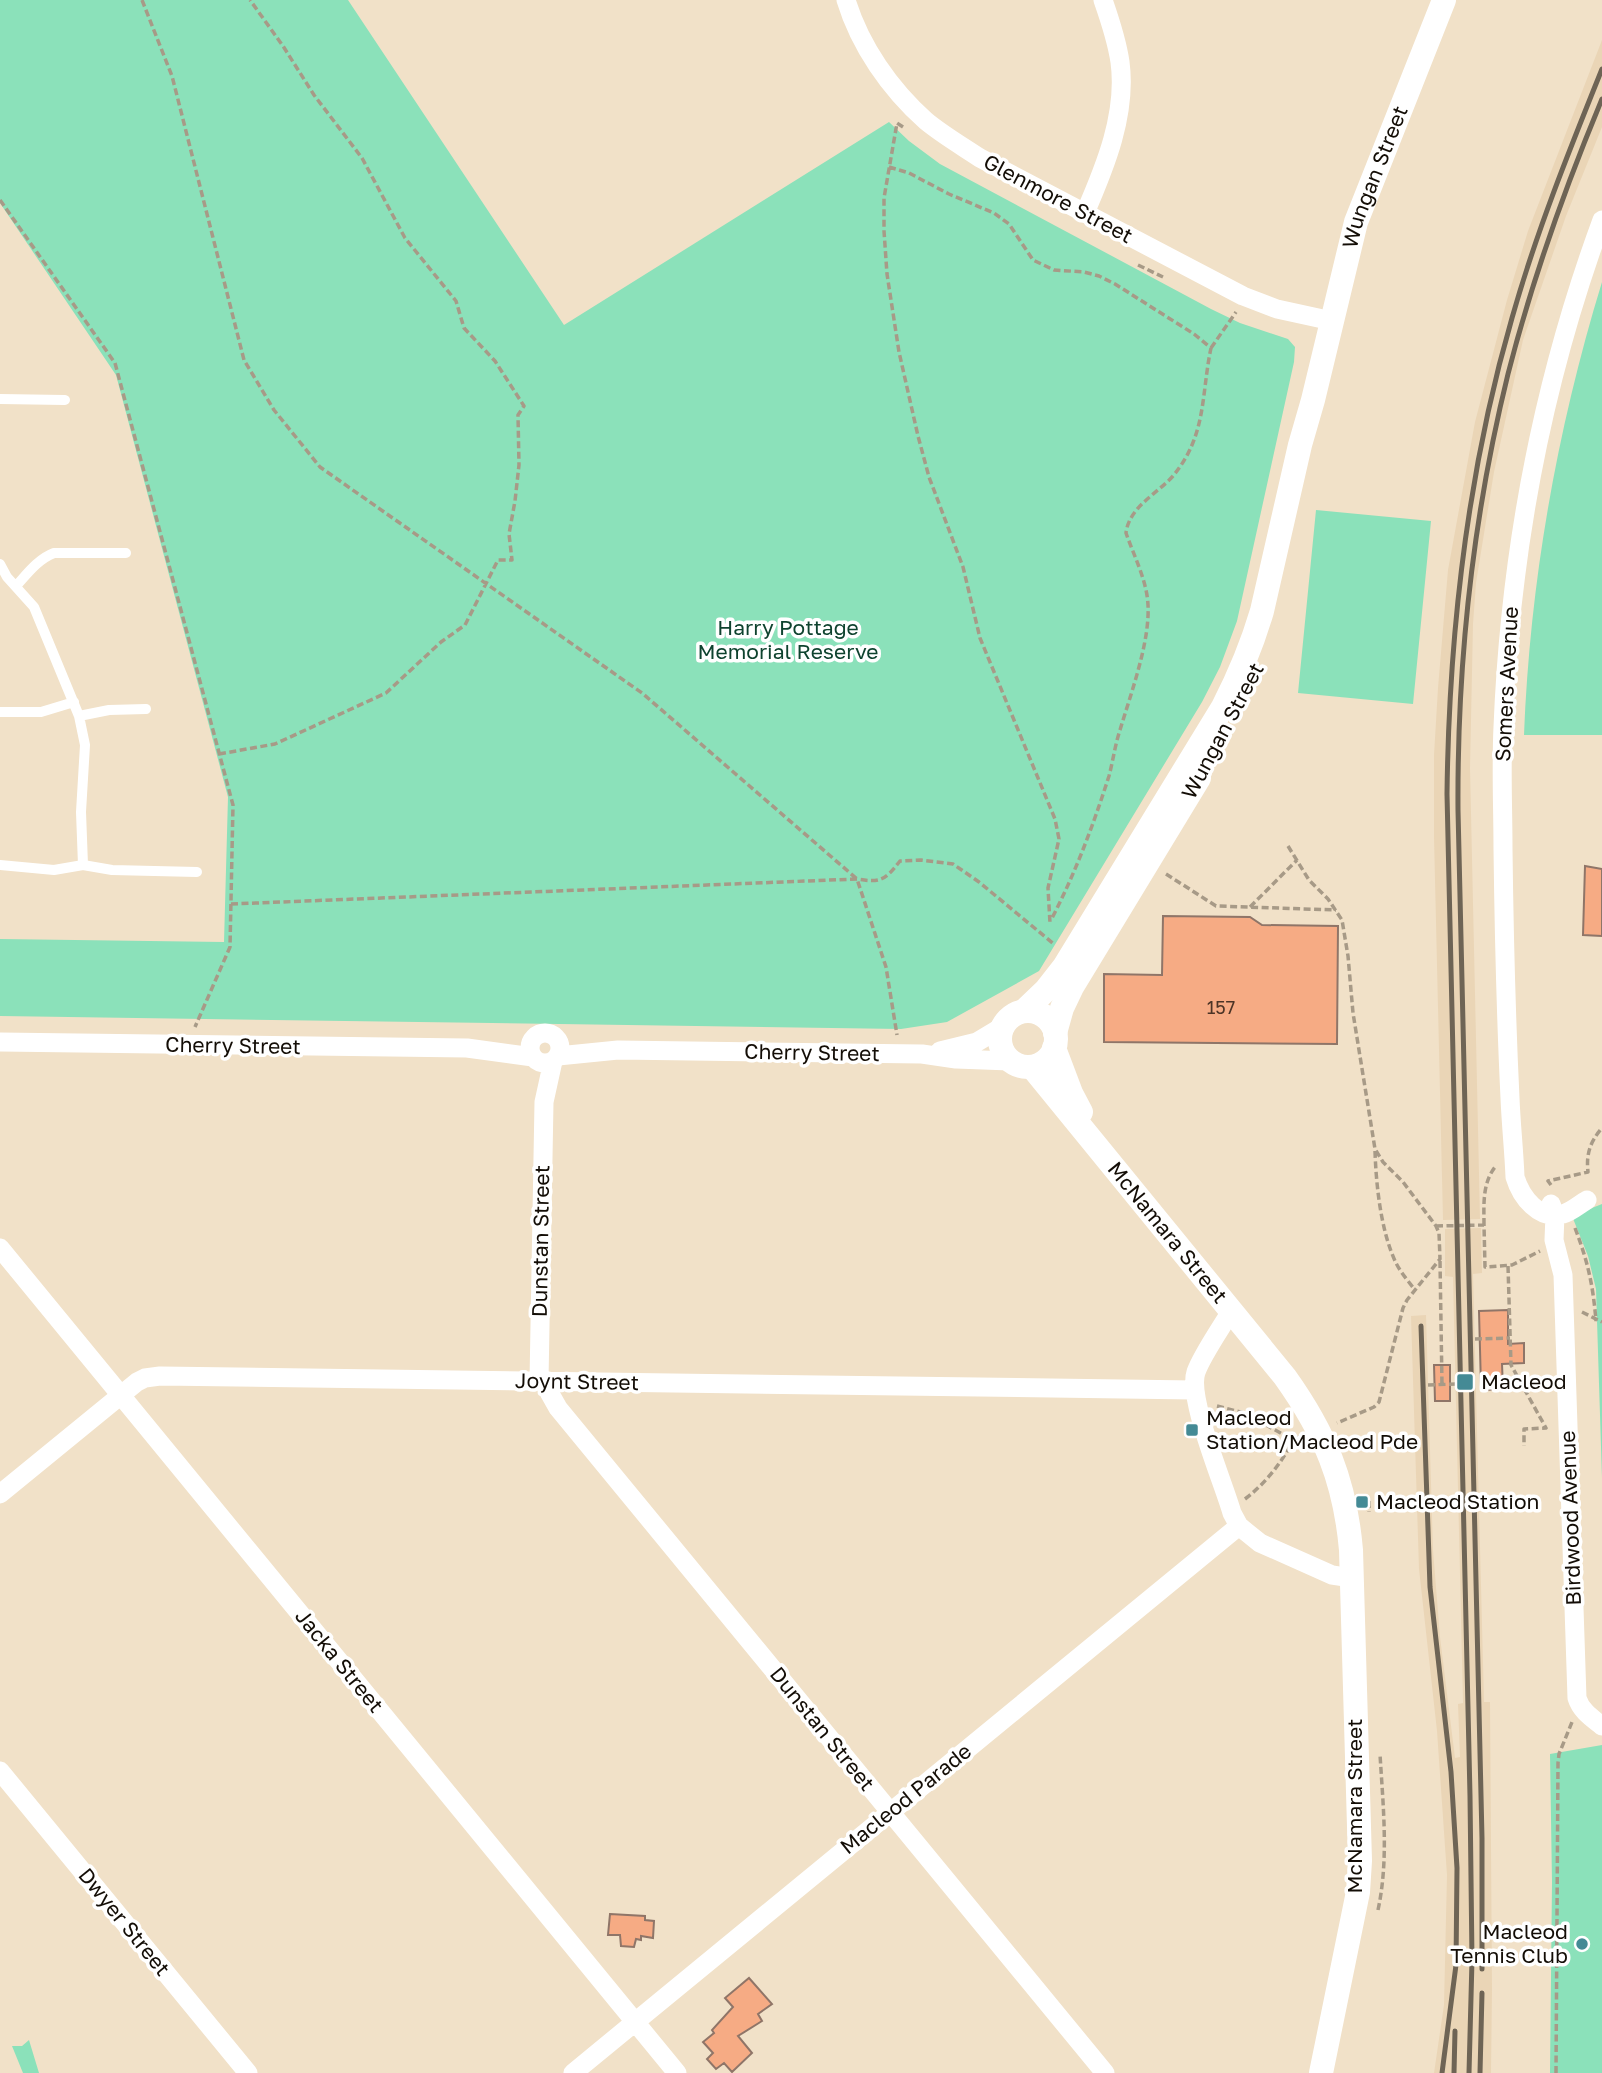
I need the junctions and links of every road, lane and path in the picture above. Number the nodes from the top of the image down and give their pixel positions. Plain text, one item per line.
1 (142, 0) edge
2 (250, 0) edge
3 (846, 0) edge
4 (1103, 0) edge
5 (1444, 0) edge
6 (907, 131) dead end
7 (889, 167) junction
8 (0, 200) edge
9 (1085, 213) junction
10 (1602, 220) edge
11 (1137, 264) dead end
12 (1170, 281) dead end
13 (1239, 305) junction
14 (1224, 309) dead end
15 (1246, 318) dead end
16 (1332, 321) junction
17 (1211, 348) junction
18 (0, 399) edge
19 (65, 400) dead end
20 (1313, 400) junction
21 (126, 553) dead end
22 (0, 564) edge
23 (487, 584) junction
24 (16, 586) junction
25 (74, 702) junction
26 (146, 709) dead end
27 (0, 712) edge
28 (79, 716) junction
29 (219, 754) junction
30 (1288, 846) dead end
31 (1297, 860) junction
32 (1149, 862) junction
33 (0, 865) edge
34 (83, 865) junction
35 (197, 872) dead end
36 (856, 879) junction
37 (231, 904) junction
38 (1250, 907) junction
39 (1336, 910) junction
40 (1070, 958) junction
41 (1024, 1011) junction
42 (1002, 1027) junction
43 (1055, 1041) junction
44 (0, 1042) edge
45 (187, 1045) junction
46 (545, 1051) junction
47 (900, 1054) junction
48 (922, 1055) junction
49 (1021, 1064) junction
50 (1602, 1128) edge
51 (1375, 1149) junction
52 (1103, 1154) junction
53 (1514, 1159) junction
54 (1595, 1197) edge
55 (1557, 1210) junction
56 (1483, 1225) junction
57 (1436, 1226) junction
58 (0, 1248) edge
59 (1544, 1249) junction
60 (1440, 1259) junction
61 (1508, 1266) junction
62 (1415, 1290) junction
63 (1564, 1301) junction
64 (1231, 1311) junction
65 (1596, 1321) dead end
66 (1510, 1338) junction
67 (1475, 1339) dead end
68 (544, 1381) junction
69 (1456, 1384) dead end
70 (1428, 1385) dead end
71 (1442, 1385) junction
72 (120, 1395) junction
73 (1195, 1398) junction
74 (1341, 1421) dead end
75 (1301, 1436) dead end
76 (1294, 1439) junction
77 (1524, 1446) dead end
78 (0, 1494) edge
79 (1241, 1502) dead end
80 (1239, 1526) junction
81 (1352, 1578) junction
82 (1579, 1704) junction
83 (1602, 1726) edge
84 (0, 1772) edge
85 (890, 1811) junction
86 (635, 2022) junction
87 (248, 2073) edge
88 (573, 2073) edge
89 (677, 2073) edge
90 (1105, 2073) edge
91 (1321, 2073) edge
92 (1556, 2073) edge

1 - 23 path
2 - 23 path
3 - 9 street, Glenmore Street
4 - 9 street
5 - 16 street, Wungan Street
6 - 7 path
7 - 17 path
7 - 17 path
8 - 29 path
9 - 13 street, Glenmore Street
10 - 53 street, Somers Avenue
11 - 12 path
13 - 14 path
13 - 15 path
13 - 16 street, Glenmore Street
13 - 17 path
16 - 20 street, Wungan Street
18 - 19 lane
20 - 32 street, Wungan Street
20 - 40 street, Wungan Street
21 - 24 lane
22 - 24 lane
23 - 29 path
23 - 36 path
24 - 25 lane
25 - 27 lane
25 - 28 lane
26 - 28 lane
28 - 34 lane
29 - 37 path
30 - 31 path
31 - 38 path
31 - 39 path
32 - 38 path
32 - 43 street, Wungan Street
33 - 34 lane
34 - 35 lane
36 - 37 path
36 - 40 path
36 - 47 path
37 - 45 path
38 - 39 path
39 - 51 path
40 - 41 street, Wungan Street
41 - 42 street
41 - 43 street
42 - 48 street, Cherry Street
42 - 49 street
43 - 49 street
43 - 52 street, McNamara Street
44 - 45 street, Cherry Street
45 - 46 street, Cherry Street
46 - 47 street, Cherry Street
46 - 68 street, Dunstan Street
47 - 48 street, Cherry Street
48 - 49 street, Cherry Street
49 - 52 street, McNamara Street
50 - 55 path
51 - 57 path
51 - 62 path
52 - 64 street, McNamara Street
53 - 55 street, Somers Avenue
53 - 56 path
54 - 55 street
55 - 59 street, Birdwood Avenue
55 - 63 street, Birdwood Avenue
55 - 65 path
56 - 57 path
56 - 61 path
57 - 60 path
58 - 72 street, Jacka Street
59 - 61 path
59 - 63 street, Birdwood Avenue
60 - 62 path
60 - 71 path
61 - 66 path
62 - 74 path
63 - 82 street, Birdwood Avenue
64 - 73 street, McNamara Street
64 - 81 street, McNamara Street
66 - 67 path
66 - 77 path
68 - 72 street, Joynt Street
68 - 73 street, Joynt Street
68 - 85 street, Dunstan Street
69 - 71 path
70 - 71 path
72 - 78 street, Joynt Street
72 - 86 street, Jacka Street
73 - 76 path
73 - 80 street
75 - 76 path
76 - 79 path
80 - 81 street
80 - 85 street, Macleod Parade
81 - 91 street, McNamara Street
82 - 83 street
82 - 92 path
84 - 87 street, Dwyer Street
85 - 86 street, Macleod Parade
85 - 90 street, Dunstan Street
86 - 88 street, Macleod Parade
86 - 89 street, Jacka Street

